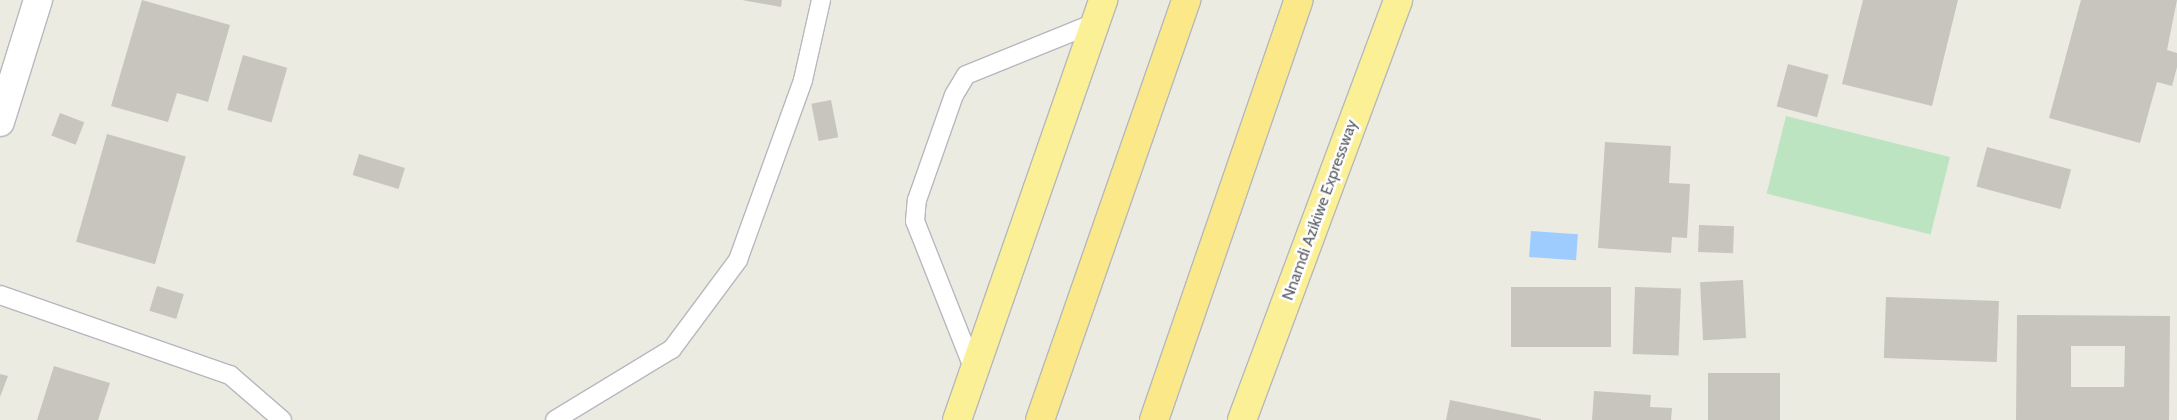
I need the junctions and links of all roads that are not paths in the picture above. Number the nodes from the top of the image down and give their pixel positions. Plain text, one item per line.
1 (38, 0) edge
2 (820, 0) edge
3 (1186, 0) edge
4 (1299, 0) edge
5 (1398, 0) edge
6 (1099, 11) edge
7 (0, 122) edge
8 (0, 295) edge
9 (974, 370) junction
10 (282, 420) edge
11 (555, 420) edge
12 (957, 420) edge
13 (1040, 420) edge
14 (1154, 420) edge
15 (1242, 420) edge

1 - 7 street
2 - 11 lane
3 - 13 highway
4 - 14 highway
5 - 15 highway, Nnamdi Azikiwe Expressway
6 - 9 highway
6 - 9 lane
8 - 10 lane
9 - 12 highway

